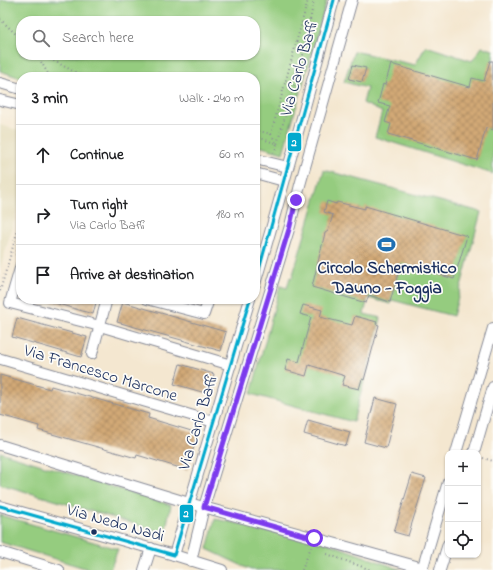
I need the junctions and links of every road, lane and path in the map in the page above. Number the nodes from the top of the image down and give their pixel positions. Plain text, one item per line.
1 (308, 0) edge
2 (314, 0) edge
3 (334, 0) edge
4 (352, 0) edge
5 (0, 19) edge
6 (16, 34) edge
7 (40, 60) edge
8 (52, 60) edge
9 (47, 72) edge
10 (75, 72) edge
11 (0, 83) edge
12 (16, 88) edge
13 (0, 100) edge
14 (16, 104) edge
15 (260, 131) edge
16 (260, 138) edge
17 (295, 140) junction
18 (312, 144) junction
19 (260, 160) edge
20 (288, 167) junction
21 (260, 174) edge
22 (284, 180) junction
23 (280, 197) junction
24 (296, 200) junction
25 (16, 236) edge
26 (260, 267) edge
27 (16, 282) edge
28 (0, 291) edge
29 (106, 304) edge
30 (166, 304) edge
31 (207, 304) edge
32 (249, 304) edge
33 (100, 326) junction
34 (493, 328) edge
35 (92, 354) dead end
36 (1, 360) dead end
37 (231, 365) junction
38 (493, 387) edge
39 (214, 422) junction
40 (0, 445) edge
41 (457, 450) edge
42 (479, 450) edge
43 (481, 457) edge
44 (493, 461) edge
45 (447, 486) edge
46 (190, 503) junction
47 (0, 506) edge
48 (204, 507) junction
49 (314, 538) junction
50 (150, 548) junction
51 (0, 552) edge
52 (174, 554) junction
53 (445, 554) edge
54 (191, 561) junction
55 (423, 569) edge
56 (59, 570) edge
57 (144, 570) edge
58 (222, 570) edge
59 (302, 570) edge
60 (440, 570) edge

1 - 15 path
2 - 16 path
3 - 17 street, Via Carlo Baffi
4 - 18 street, Via Carlo Baffi
5 - 6 path
7 - 9 path
8 - 10 path
11 - 12 street
13 - 14 street
17 - 18 street
17 - 20 street, Via Carlo Baffi
18 - 24 street, Via Carlo Baffi
19 - 20 street
20 - 22 street, Via Carlo Baffi
21 - 22 street
22 - 23 street, Via Carlo Baffi
23 - 24 street
23 - 26 street, Via Carlo Baffi
24 - 48 street, Via Carlo Baffi
25 - 28 path
27 - 33 street
29 - 33 street
30 - 31 street
32 - 37 street, Via Carlo Baffi
33 - 35 street
33 - 37 street
34 - 41 street
36 - 39 street, Via Francesco Marcone
37 - 39 street, Via Carlo Baffi
38 - 42 street
39 - 46 street, Via Carlo Baffi
40 - 46 street
43 - 44 path
45 - 55 street
46 - 48 street
46 - 52 street, Via Carlo Baffi
47 - 50 street, Via Nedo Nadi
48 - 49 street
48 - 54 street, Via Carlo Baffi
49 - 55 street
49 - 59 path
50 - 52 street, Via Nedo Nadi
50 - 57 street
51 - 56 street
52 - 54 street, Via Nedo Nadi
53 - 60 street
54 - 58 street, Via Nedo Nadi

